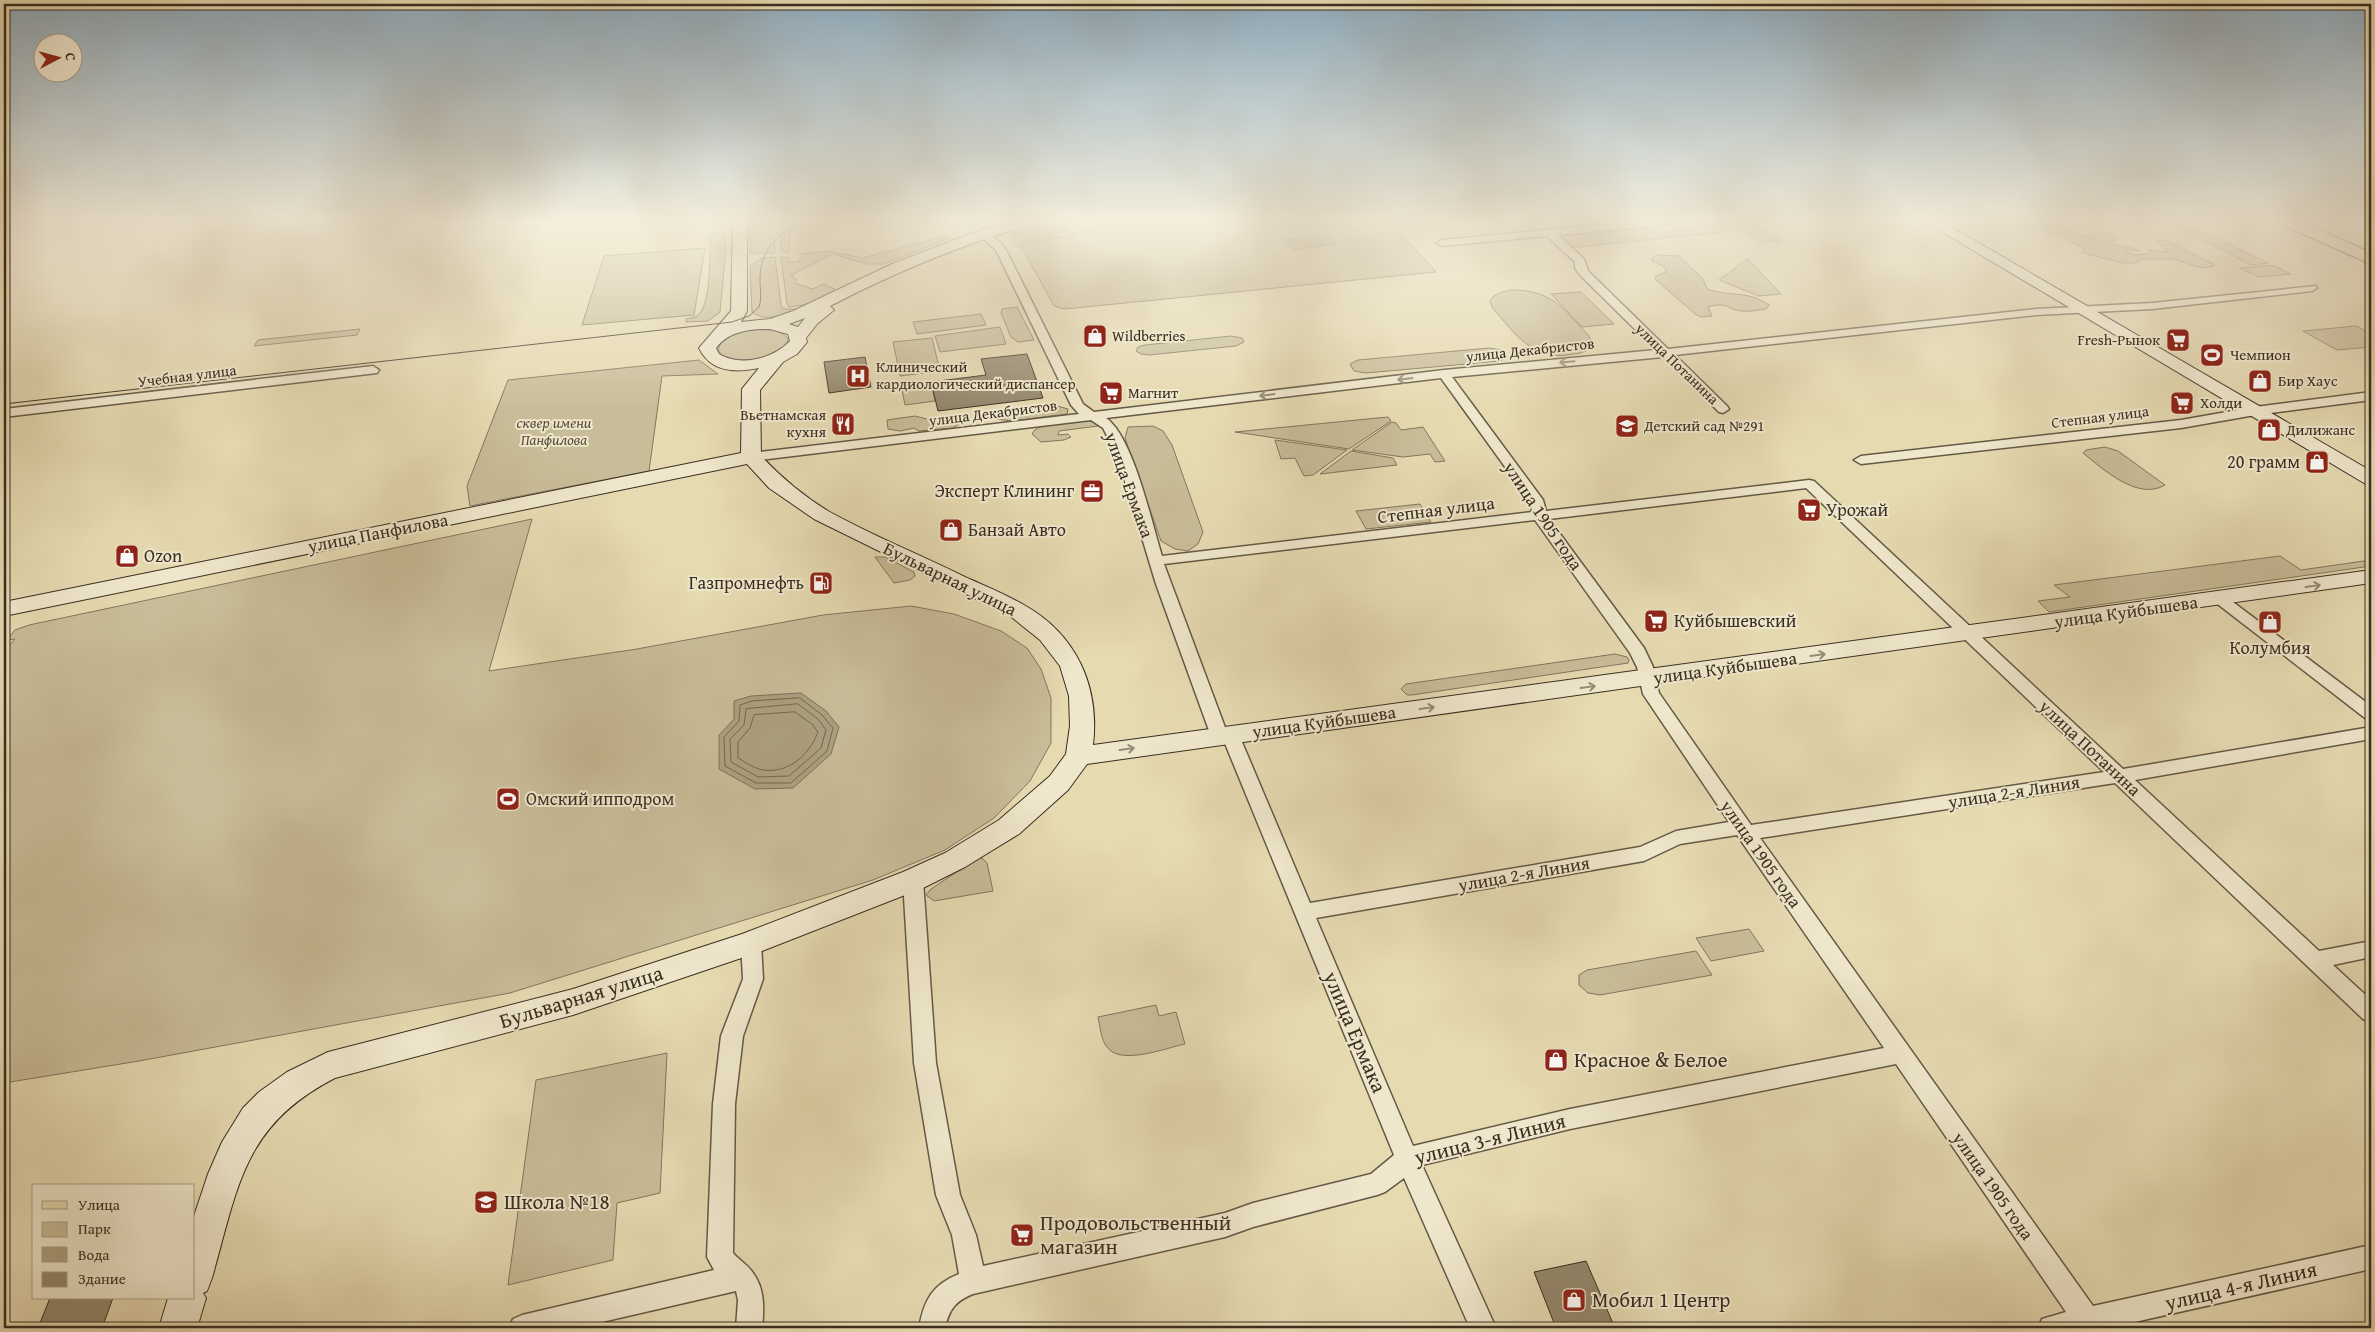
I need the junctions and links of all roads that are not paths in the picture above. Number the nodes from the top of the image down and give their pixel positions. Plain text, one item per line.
1 (739, 283) edge
2 (862, 283) edge
3 (874, 283) edge
4 (1018, 283) edge
5 (1594, 283) edge
6 (2038, 283) edge
7 (2312, 288) dead end
8 (2084, 310) junction
9 (739, 311) junction
10 (765, 324) junction
11 (720, 334) junction
12 (798, 336) junction
13 (1664, 353) junction
14 (775, 360) junction
15 (724, 364) junction
16 (373, 370) dead end
17 (1444, 374) junction
18 (751, 389) junction
19 (2371, 396) edge
20 (1723, 408) dead end
21 (2254, 411) junction
22 (4, 414) edge
23 (1092, 417) junction
24 (751, 457) junction
25 (1861, 460) dead end
26 (2371, 480) edge
27 (1809, 484) joint
28 (1540, 517) junction
29 (1156, 562) junction
30 (2371, 577) edge
31 (2220, 599) junction
32 (4, 609) edge
33 (1968, 634) junction
34 (1647, 679) junction
35 (2371, 714) edge
36 (2371, 733) edge
37 (1225, 735) junction
38 (1079, 756) junction
39 (2120, 776) junction
40 (1744, 830) junction
41 (913, 880) junction
42 (1303, 912) junction
43 (751, 943) junction
44 (2371, 949) edge
45 (2314, 960) junction
46 (2371, 1013) edge
47 (1900, 1054) junction
48 (1407, 1158) junction
49 (2371, 1258) edge
50 (195, 1275) edge
51 (740, 1277) junction
52 (973, 1281) junction
53 (186, 1300) edge
54 (2090, 1324) edge
55 (178, 1328) edge
56 (522, 1328) edge
57 (749, 1328) edge
58 (932, 1328) edge
59 (1483, 1328) edge
60 (2051, 1328) edge

1 - 9 main road
2 - 10 main road
3 - 12 main road
4 - 23 street, улица Ермака
5 - 13 street, улица Потанина
6 - 8 main road
7 - 8 street, улица Декабристов
8 - 13 street, улица Декабристов
8 - 21 main road
9 - 10 main road
9 - 11 main road
10 - 11 main road
10 - 12 main road
11 - 15 main road
12 - 14 main road
13 -> 17 street, улица Декабристов
13 - 20 street, улица Потанина
14 - 15 main road
14 - 18 main road
15 - 18 main road
16 - 22 street, Учебная улица
17 -> 23 street, улица Декабристов
17 - 28 street, улица 1905 года
18 - 24 main road
19 - 21 street, Степная улица
21 - 25 street, Степная улица
21 - 26 main road
23 - 24 street, улица Декабристов
23 - 29 street, улица Ермака
24 - 32 main road, улица Панфилова
24 - 38 main road, Бульварная улица
27 - 28 street, Степная улица
27 - 33 street, улица Потанина
28 - 29 street, Степная улица
28 - 34 street, улица 1905 года
29 - 37 street, улица Ермака
31 -> 30 main road, улица Куйбышева
31 - 33 main road, улица Куйбышева
31 - 35 street
34 -> 33 main road, улица Куйбышева
33 - 39 street, улица Потанина
37 -> 34 main road, улица Куйбышева
34 - 40 street, улица 1905 года
36 - 39 street, улица 2-я Линия
38 -> 37 main road, улица Куйбышева
37 - 42 street, улица Ермака
38 - 41 main road, Бульварная улица
39 - 40 street, улица 2-я Линия
39 - 45 street, улица Потанина
40 - 42 street, улица 2-я Линия
40 - 47 street, улица 1905 года
41 - 43 main road, Бульварная улица
41 - 52 street
42 - 48 street, улица Ермака
43 - 50 main road, Бульварная улица
43 - 51 street
44 - 45 street
45 - 46 street, улица Потанина
47 - 48 street, улица 3-я Линия
47 - 54 street, улица 1905 года
48 - 52 street, улица 3-я Линия
48 - 59 street, улица Ермака
49 - 54 street, улица 4-я Линия
51 - 56 street
51 - 57 street
52 - 58 street
53 - 55 main road
54 - 60 street, улица 4-я Линия

